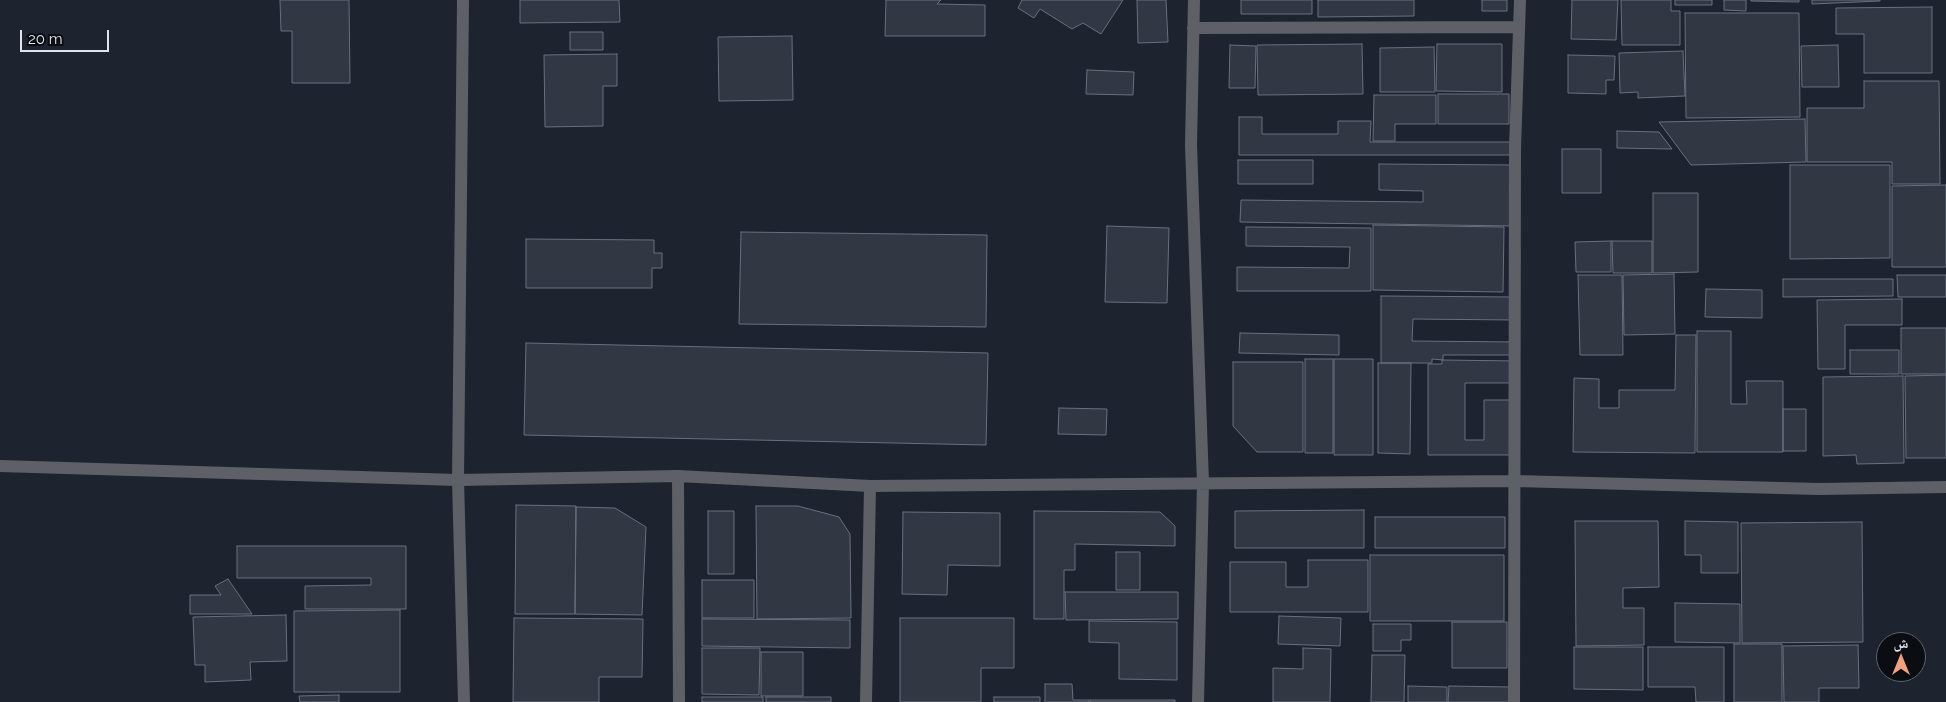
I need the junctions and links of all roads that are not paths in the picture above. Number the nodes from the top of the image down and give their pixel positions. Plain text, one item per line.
1 (463, 0) edge
2 (1194, 0) edge
3 (1520, 0) edge
4 (1519, 27) junction
5 (1193, 28) junction
6 (0, 466) edge
7 (678, 476) junction
8 (458, 480) junction
9 (1515, 481) junction
10 (1203, 482) junction
11 (870, 486) junction
12 (1946, 487) edge
13 (464, 702) edge
14 (678, 702) edge
15 (866, 702) edge
16 (1198, 702) edge
17 (1514, 702) edge

1 - 8 street
2 - 5 street
3 - 4 street
4 - 5 street
4 - 9 street
5 - 10 street
6 - 8 street
7 - 8 street
7 - 11 street
7 - 14 street
8 - 13 street
9 - 10 street
9 - 12 street
9 - 17 street
10 - 11 street
10 - 16 street
11 - 15 street

